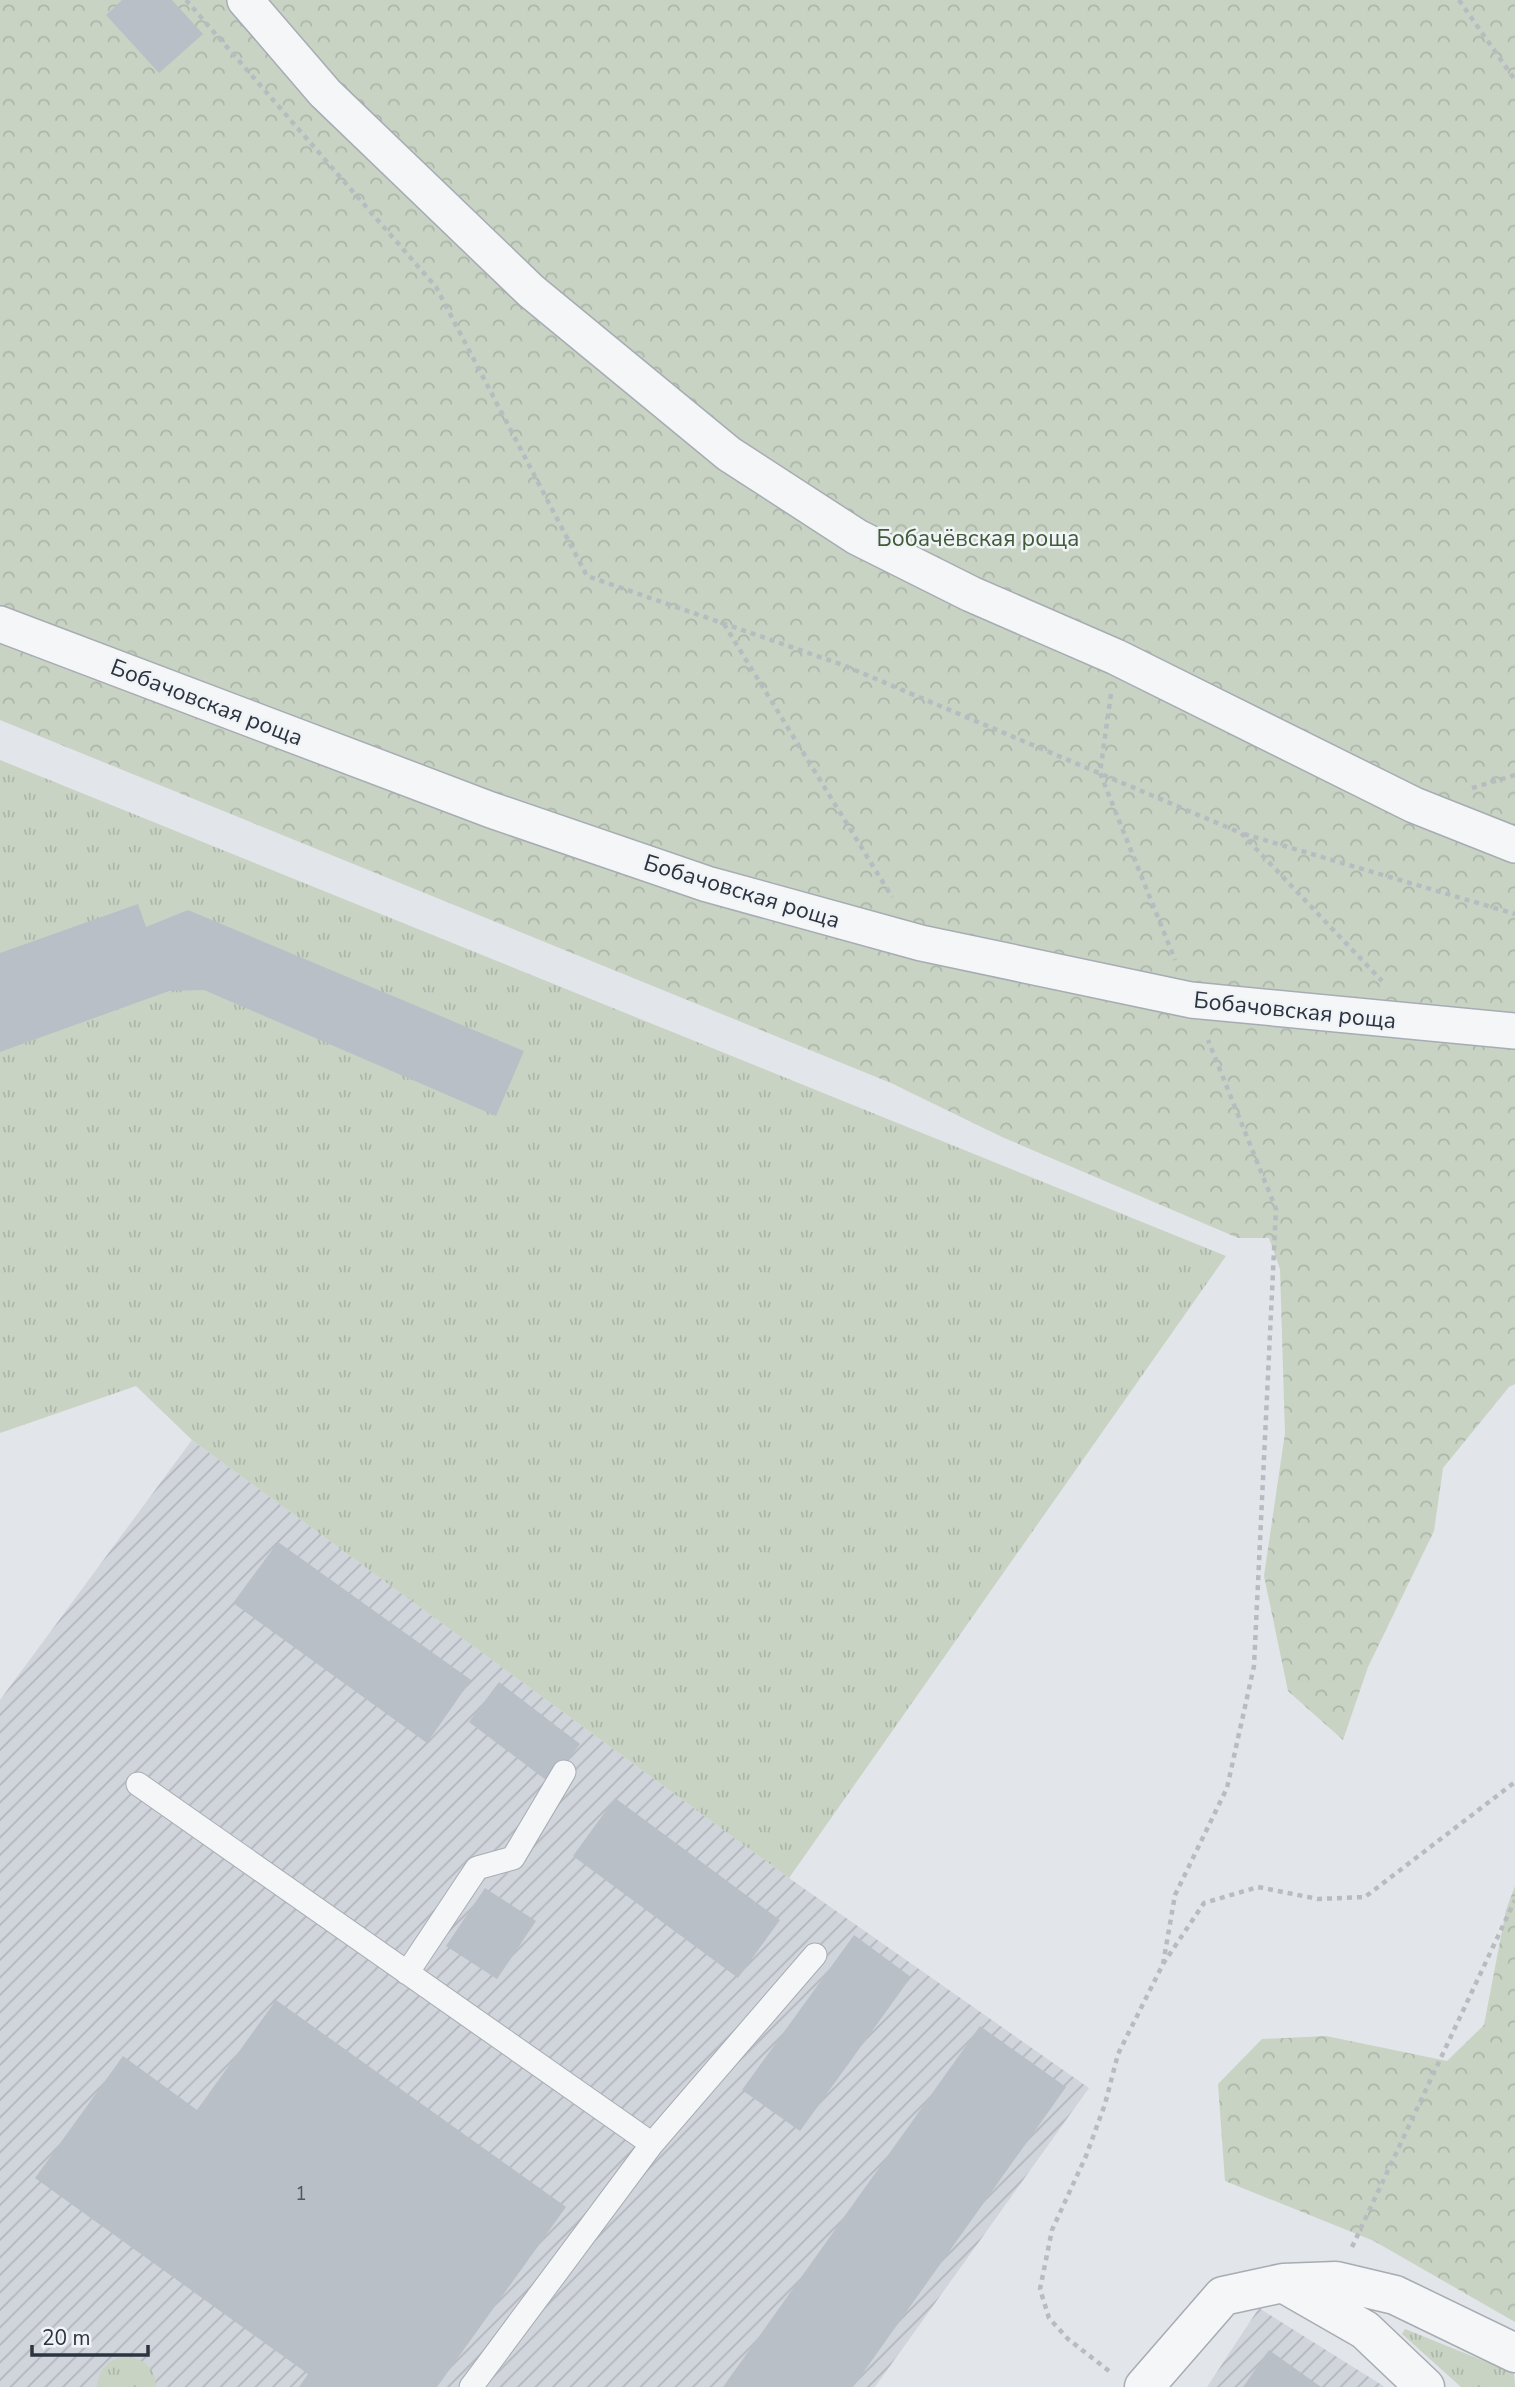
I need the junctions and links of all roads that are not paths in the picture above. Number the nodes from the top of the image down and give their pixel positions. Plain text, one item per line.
1 (245, 0) edge
2 (0, 624) edge
3 (1515, 845) edge
4 (1515, 1031) edge
5 (564, 1772) dead end
6 (138, 1784) dead end
7 (814, 1955) dead end
8 (407, 1973) junction
9 (652, 2144) junction
10 (1283, 2283) junction
11 (1515, 2353) edge
12 (1132, 2383) edge
13 (471, 2387) edge
14 (1425, 2387) edge

1 - 3 street
2 - 4 street, Бобачовская роща
5 - 8 lane
6 - 8 lane
7 - 9 lane
8 - 9 lane
9 - 13 lane
10 - 11 street
10 - 12 street
10 - 14 street

